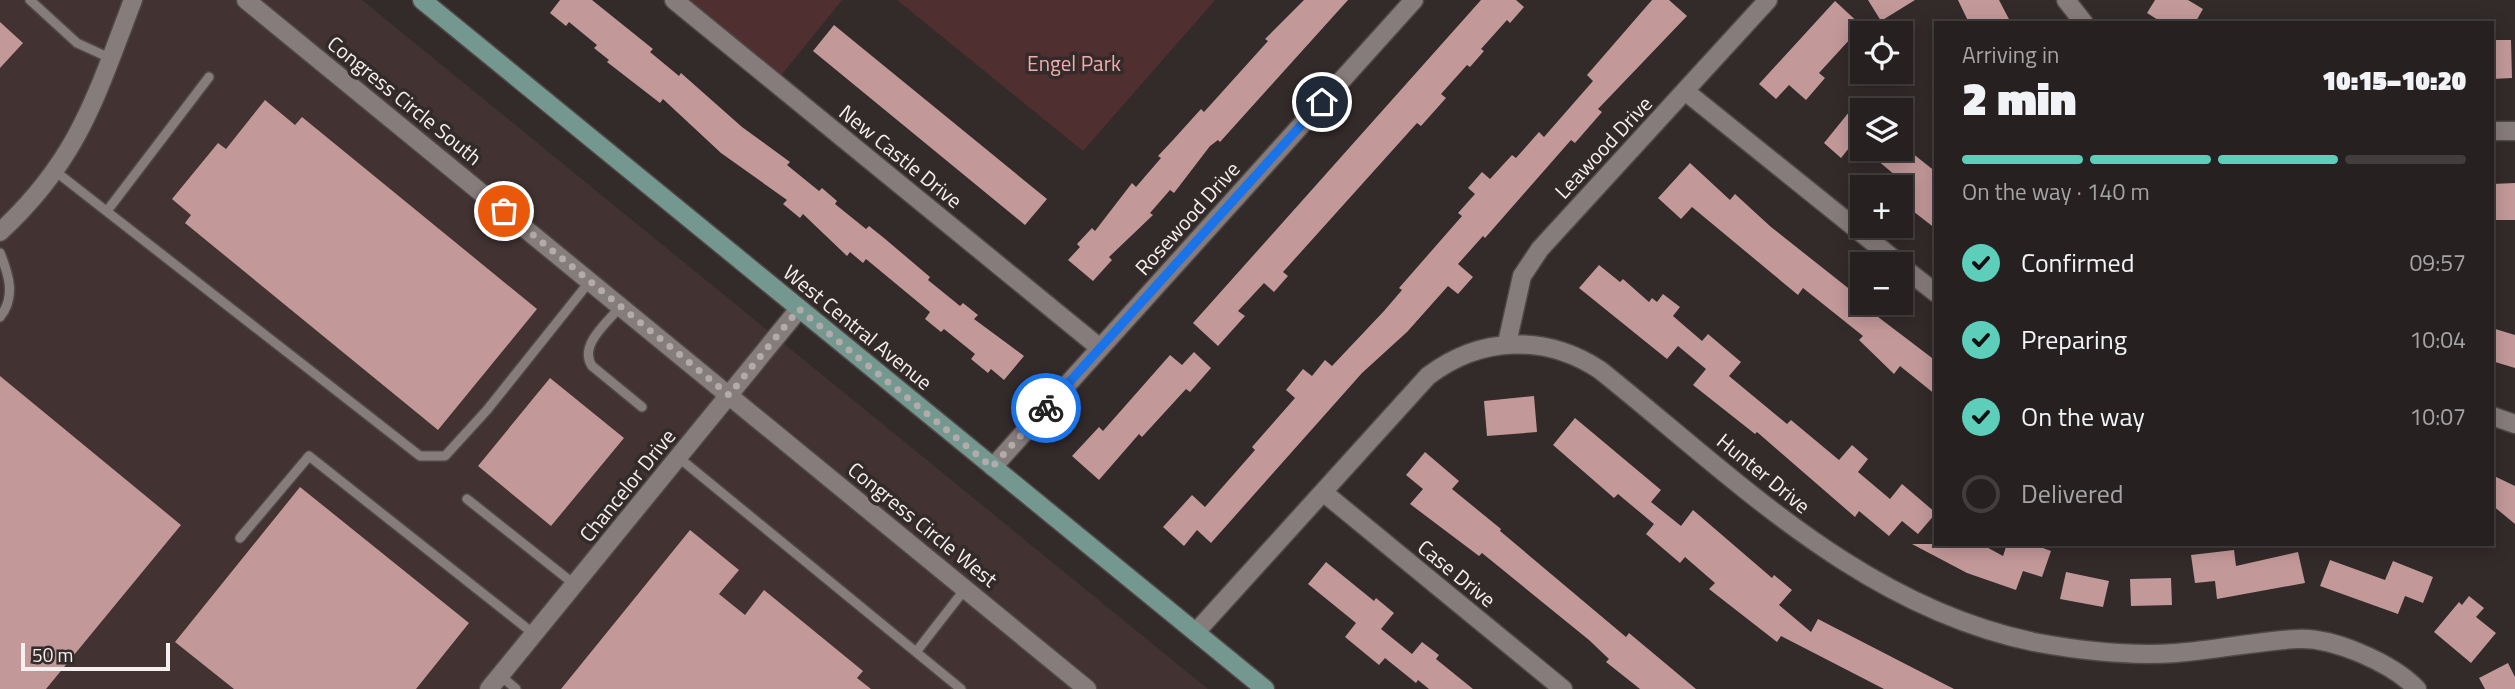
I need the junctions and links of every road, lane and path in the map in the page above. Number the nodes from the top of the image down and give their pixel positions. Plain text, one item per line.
1 (30, 0) edge
2 (133, 0) edge
3 (246, 0) edge
4 (422, 0) edge
5 (674, 0) edge
6 (1414, 0) edge
7 (1768, 0) edge
8 (2066, 0) edge
9 (2082, 21) edge
10 (112, 60) junction
11 (209, 77) dead end
12 (1685, 91) junction
13 (2494, 131) edge
14 (2515, 131) edge
15 (55, 171) junction
16 (107, 211) junction
17 (0, 232) edge
18 (1885, 252) edge
19 (0, 253) edge
20 (1913, 274) edge
21 (590, 281) junction
22 (1934, 291) edge
23 (621, 306) junction
24 (799, 309) junction
25 (0, 317) edge
26 (1507, 343) junction
27 (1100, 348) junction
28 (729, 395) junction
29 (642, 407) dead end
30 (2494, 417) edge
31 (2515, 424) edge
32 (678, 457) junction
33 (992, 467) junction
34 (1323, 492) junction
35 (467, 499) dead end
36 (240, 538) dead end
37 (575, 584) junction
38 (965, 589) junction
39 (1196, 632) junction
40 (534, 634) junction
41 (916, 652) junction
42 (494, 682) edge
43 (516, 689) edge
44 (961, 689) edge
45 (1087, 689) edge
46 (1265, 689) edge
47 (1563, 689) edge
48 (2417, 689) edge

1 - 10 lane
2 - 10 street
3 - 21 street, Congress Circle South
4 - 24 street, West Central Avenue
5 - 27 street, New Castle Drive
6 - 27 street, Rosewood Drive
7 - 12 street, Leawood Drive
8 - 9 street
10 - 15 street
11 - 16 lane
12 - 18 street
12 - 26 street, Leawood Drive
13 - 14 street
15 - 16 lane
15 - 17 street
16 - 21 lane
19 - 25 lane
20 - 22 street
21 - 23 street, Congress Circle South
23 - 28 street, Congress Circle South
23 - 29 lane
24 - 28 street, Chancelor Drive
24 - 33 street, West Central Avenue
26 - 34 street, Hunter Drive
26 - 48 street, Hunter Drive
27 - 33 street, Rosewood Drive
28 - 32 street, Chancelor Drive
28 - 38 street, Congress Circle West
30 - 31 street
32 - 37 street, Chancelor Drive
32 - 41 lane
33 - 39 street, West Central Avenue
34 - 39 street, Hunter Drive
34 - 47 street, Case Drive
35 - 37 lane
36 - 40 lane
37 - 40 street, Chancelor Drive
38 - 41 lane
38 - 45 street, Congress Circle West
39 - 46 street, West Central Avenue
40 - 42 street, Chancelor Drive
41 - 44 lane
42 - 43 lane

